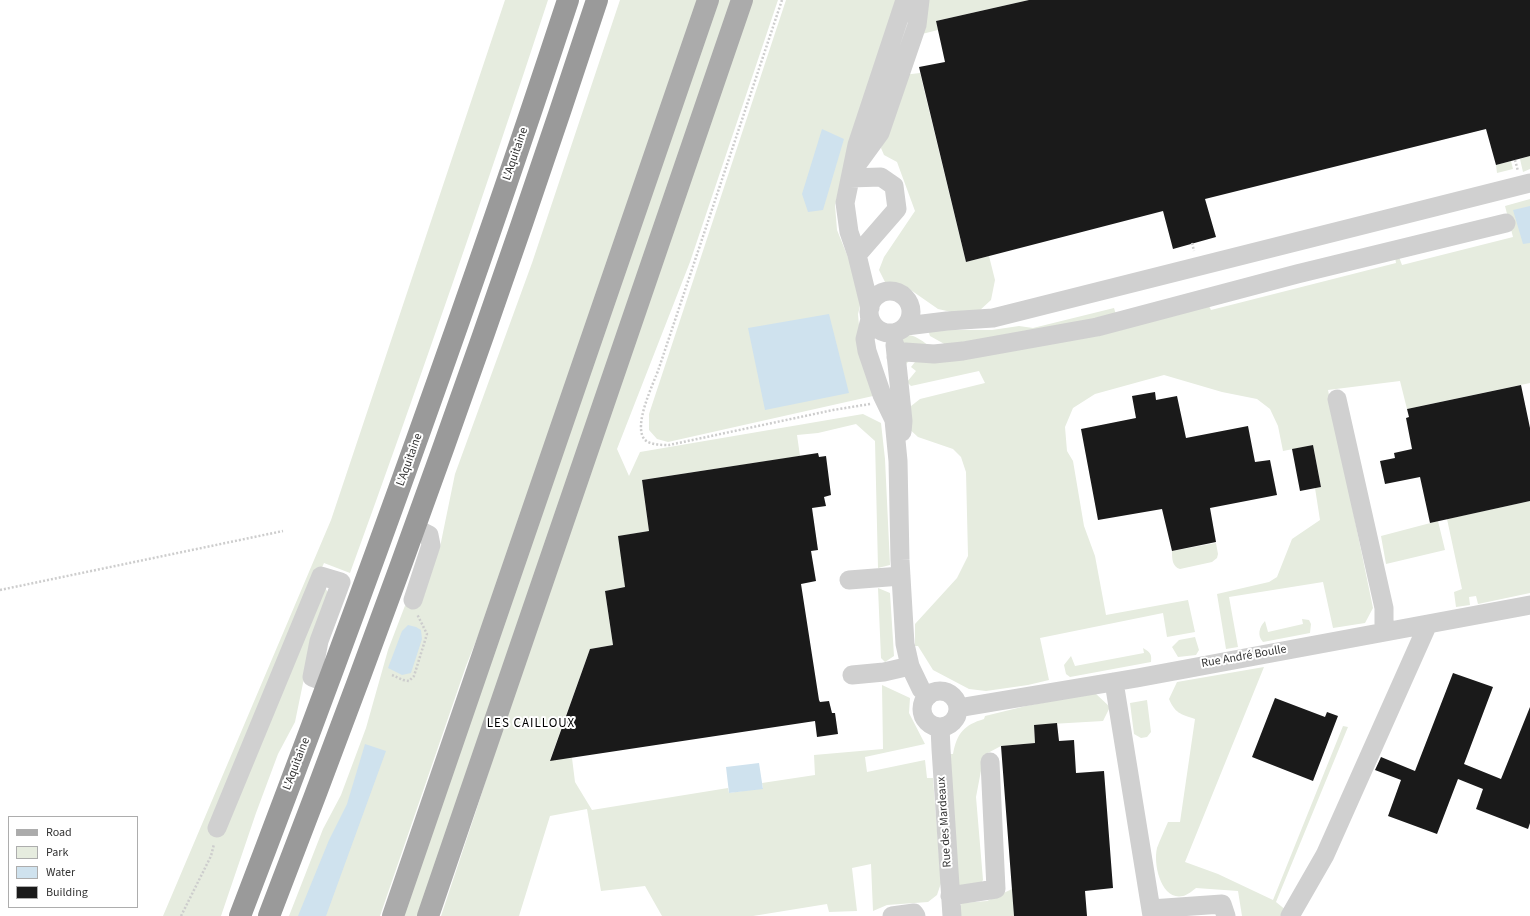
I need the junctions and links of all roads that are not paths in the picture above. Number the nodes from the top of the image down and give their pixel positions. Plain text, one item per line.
1 (568, 0) edge
2 (597, 0) edge
3 (708, 0) edge
4 (742, 0) edge
5 (905, 0) edge
6 (920, 0) edge
7 (850, 178) junction
8 (1530, 183) edge
9 (1506, 223) dead end
10 (857, 255) junction
11 (882, 292) junction
12 (908, 300) junction
13 (947, 321) junction
14 (885, 324) junction
15 (963, 351) junction
16 (896, 357) junction
17 (1338, 399) dead end
18 (898, 461) junction
19 (415, 528) junction
20 (901, 576) junction
21 (849, 580) dead end
22 (413, 600) road end
23 (1530, 605) edge
24 (1428, 624) junction
25 (1384, 632) junction
26 (910, 666) junction
27 (852, 675) dead end
28 (1114, 682) junction
29 (328, 683) junction
30 (928, 696) junction
31 (958, 708) junction
32 (940, 727) junction
33 (990, 762) dead end
34 (217, 828) road end
35 (950, 896) junction
36 (1152, 912) edge
37 (240, 916) edge
38 (269, 916) edge
39 (394, 916) edge
40 (428, 916) edge
41 (892, 916) edge
42 (916, 916) edge
43 (952, 916) edge
44 (1226, 916) edge
45 (1290, 916) edge

1 - 29 highway, L'Aquitaine
2 - 19 highway
3 - 39 main road
4 - 40 main road
5 - 7 street
6 - 7 street
7 - 10 street
7 - 10 street
8 - 13 street
9 - 15 street
10 - 11 street
10 - 14 street
11 - 12 street
11 - 14 street
12 - 13 street
12 - 14 street
13 - 14 street
14 - 15 street
14 - 16 street
14 - 18 street
15 - 16 street
16 - 18 street
17 - 25 street
18 - 20 street
19 - 22 street
19 - 38 highway
20 - 21 street
20 - 26 street
23 - 24 street, Rue André Boulle
24 - 25 street, Rue André Boulle
24 - 45 street
25 - 28 street, Rue André Boulle
26 - 27 street
26 - 30 street
28 - 31 street, Rue André Boulle
28 - 36 street
29 - 34 street
29 - 37 highway, L'Aquitaine
30 - 31 street
30 - 32 street
31 - 32 street
32 - 35 street, Rue des Mardeaux
33 - 35 street
35 - 43 street, Rue des Mardeaux
36 - 44 street
41 - 42 street

